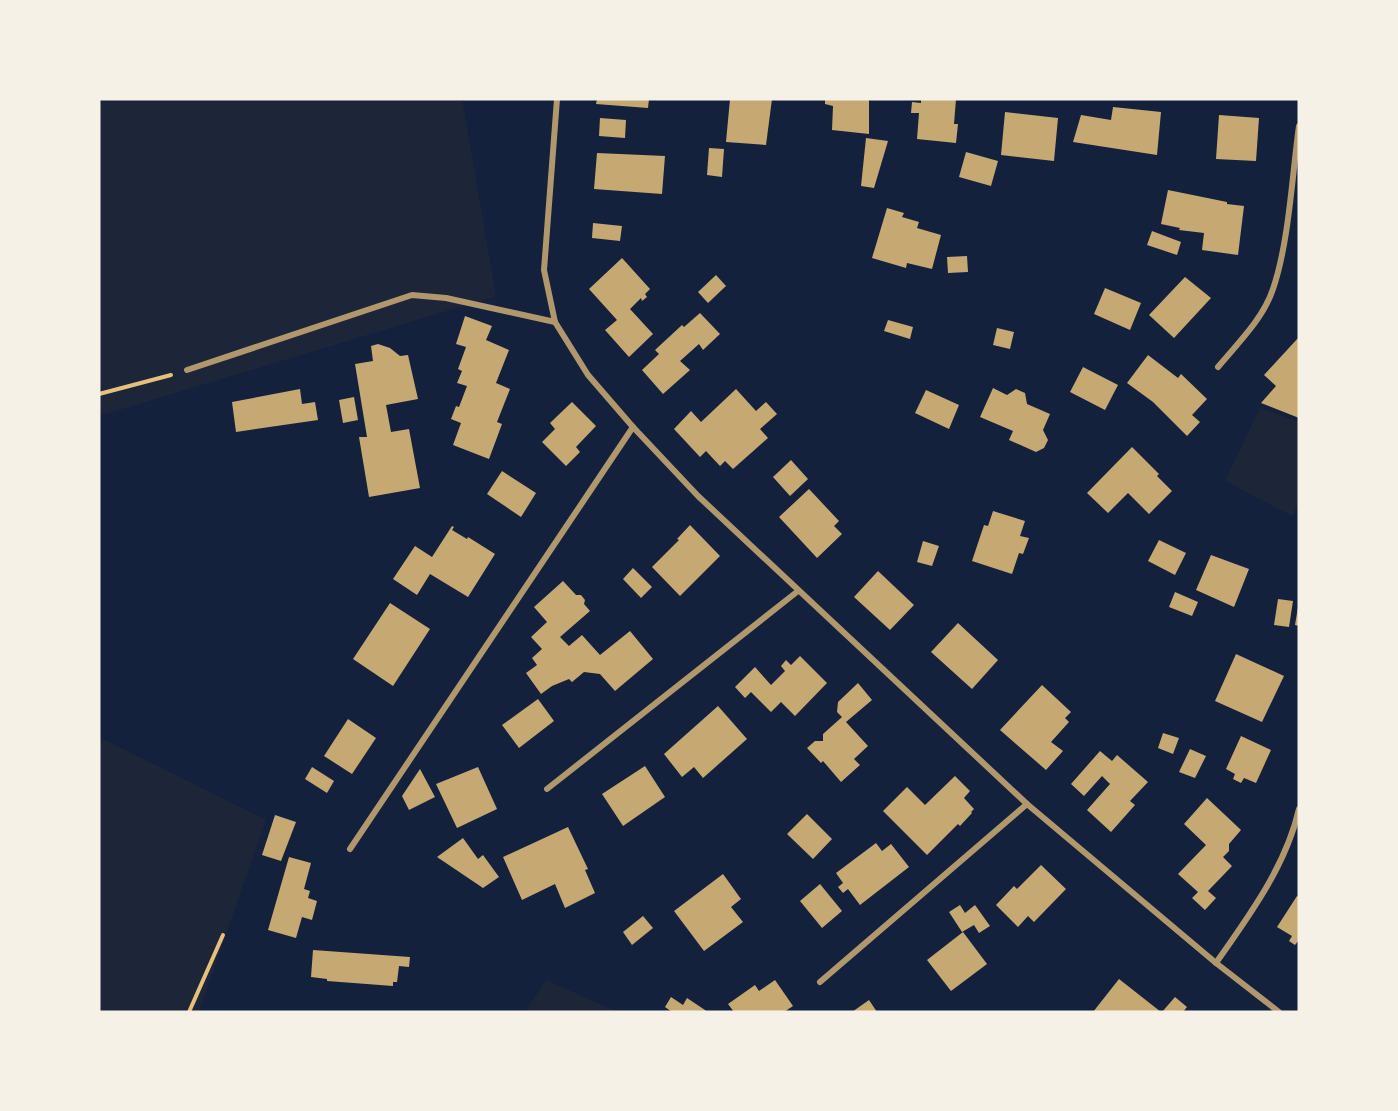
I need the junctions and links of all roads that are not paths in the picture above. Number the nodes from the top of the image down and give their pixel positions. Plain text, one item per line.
1 (557, 99) edge
2 (1299, 126) edge
3 (555, 322) junction
4 (1218, 367) dead end
5 (187, 370) road end
6 (633, 427) junction
7 (798, 591) junction
8 (548, 789) dead end
9 (1027, 804) junction
10 (1299, 809) edge
11 (350, 849) dead end
12 (1216, 963) junction
13 (820, 982) dead end
14 (1279, 1012) edge

1 - 3 street
2 - 4 street
3 - 5 street
3 - 6 street
6 - 7 street
6 - 11 street
7 - 8 street
7 - 9 street
9 - 12 street
9 - 13 street
10 - 12 street
12 - 14 street

